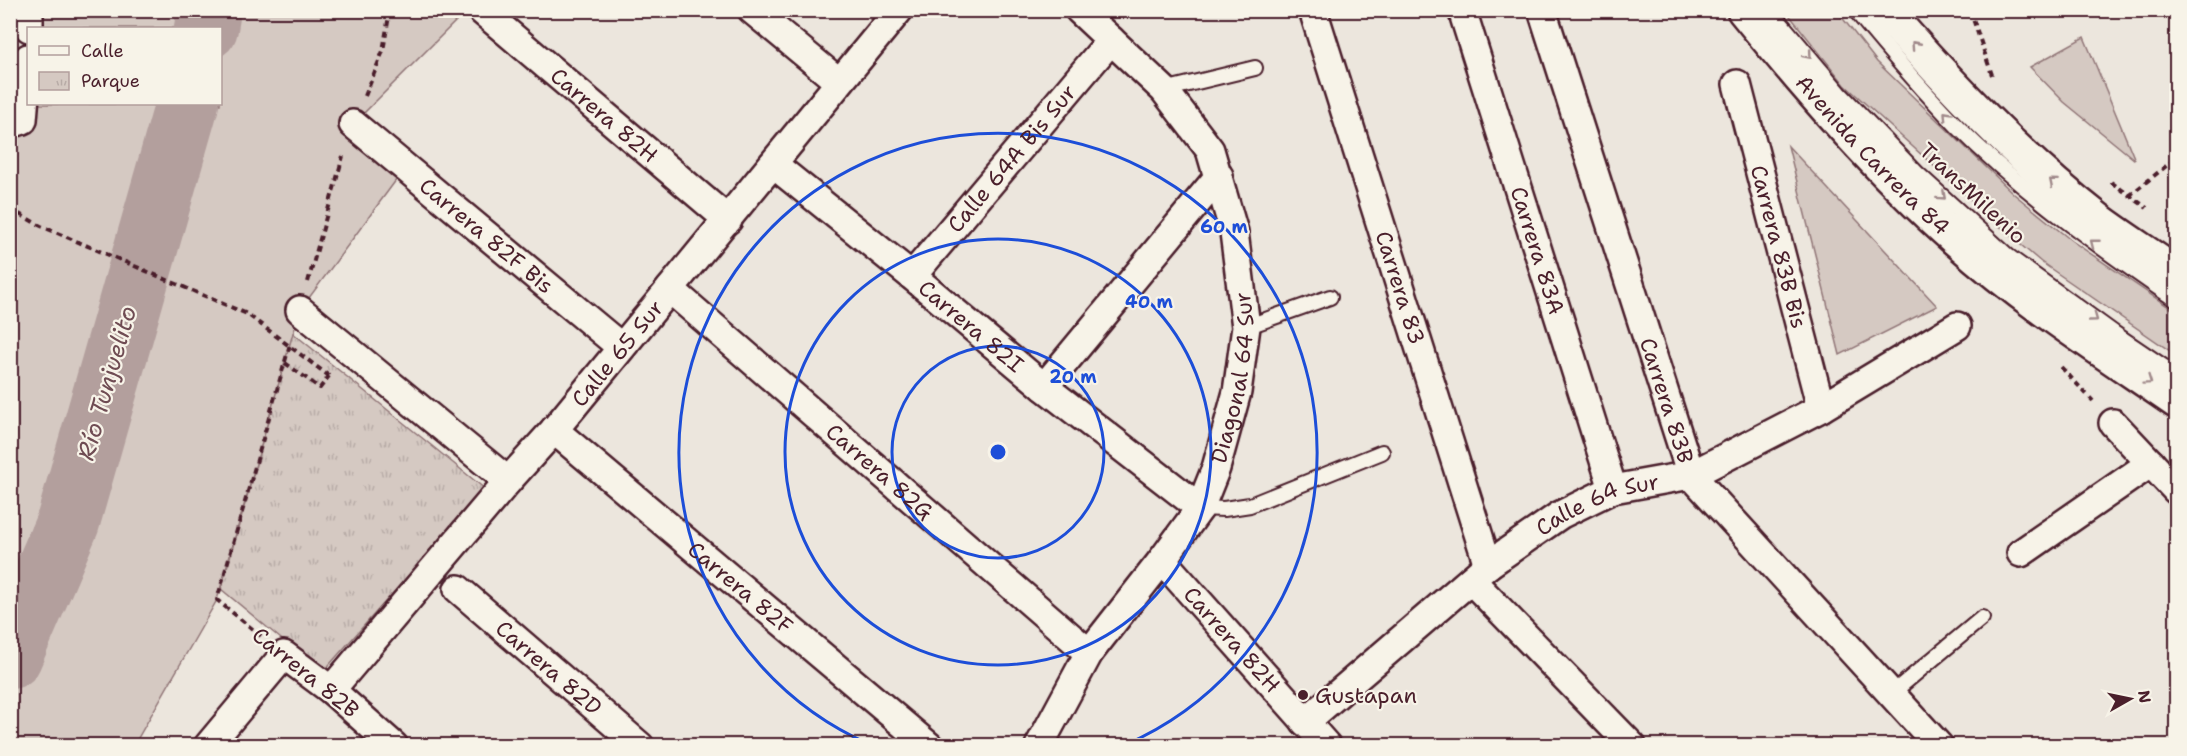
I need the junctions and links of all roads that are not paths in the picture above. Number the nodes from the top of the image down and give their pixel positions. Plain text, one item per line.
1 (29, 10) edge
2 (481, 10) edge
3 (752, 10) edge
4 (899, 10) edge
5 (1079, 10) edge
6 (1313, 10) edge
7 (1462, 10) edge
8 (1542, 10) edge
9 (1744, 10) edge
10 (1770, 10) edge
11 (1855, 10) edge
12 (1884, 10) edge
13 (29, 27) edge
14 (1111, 40) junction
15 (27, 64) edge
16 (1254, 68) dead end
17 (838, 82) junction
18 (1737, 84) dead end
19 (1164, 90) junction
20 (17, 122) edge
21 (352, 124) dead end
22 (773, 164) junction
23 (1219, 176) junction
24 (728, 220) junction
25 (2176, 274) edge
26 (912, 276) junction
27 (670, 289) junction
28 (1330, 297) dead end
29 (2176, 300) edge
30 (300, 310) dead end
31 (1957, 326) dead end
32 (1245, 327) junction
33 (621, 347) junction
34 (2176, 375) edge
35 (1044, 387) junction
36 (2176, 401) edge
37 (1821, 408) junction
38 (2113, 423) dead end
39 (554, 430) junction
40 (1382, 452) dead end
41 (2151, 463) junction
42 (1691, 475) junction
43 (508, 481) junction
44 (1613, 489) junction
45 (2176, 490) edge
46 (1200, 508) junction
47 (2021, 553) dead end
48 (1162, 561) junction
49 (1480, 572) junction
50 (458, 589) dead end
51 (1982, 618) dead end
52 (1089, 653) junction
53 (331, 690) junction
54 (1891, 694) junction
55 (1305, 722) junction
56 (208, 746) edge
57 (394, 746) edge
58 (640, 746) edge
59 (929, 746) edge
60 (1039, 746) edge
61 (1327, 746) edge
62 (1632, 746) edge
63 (1939, 746) edge

1 - 13 street
2 - 24 street, Carrera 82H
3 - 17 street
4 - 17 street, Calle 65 Sur
5 - 14 street, Diagonal 64 Sur
6 - 49 street, Carrera 83
7 - 44 street, Carrera 83A
8 - 42 street, Carrera 83B
9 -> 36 main road, Avenida Carrera 84
10 -> 34 lane, TransMilenio
29 -> 11 lane, TransMilenio
25 -> 12 main road
14 - 19 street, Diagonal 64 Sur
14 - 26 street, Calle 64A Bis Sur
15 - 20 street
16 - 19 lane
17 - 22 street, Calle 65 Sur
18 - 37 street, Carrera 83B Bis
19 - 23 street, Diagonal 64 Sur
21 - 33 street, Carrera 82F Bis
22 - 24 street, Calle 65 Sur
22 - 26 street, Carrera 82I
23 - 32 street, Diagonal 64 Sur
23 - 35 street
24 - 27 street, Calle 65 Sur
26 - 35 street, Carrera 82I
27 - 33 street, Calle 65 Sur
27 - 52 street, Carrera 82G
28 - 32 lane
30 - 43 street
31 - 37 street, Calle 64 Sur
32 - 46 street, Diagonal 64 Sur
33 - 39 street, Calle 65 Sur
35 - 46 street, Carrera 82I
37 - 42 street, Calle 64 Sur
38 - 41 street
39 - 43 street, Calle 65 Sur
39 - 59 street, Carrera 82F
40 - 46 lane
41 - 45 street
41 - 47 street
42 - 44 street, Calle 64 Sur
42 - 54 street, Carrera 83B
43 - 53 street, Calle 65 Sur
44 - 49 street, Calle 64 Sur
46 - 48 street, Diagonal 64 Sur
48 - 52 street, Diagonal 64 Sur
48 - 55 street, Carrera 82H
49 - 55 street, Calle 64 Sur
49 - 62 street, Carrera 83
50 - 58 street, Carrera 82D
51 - 54 lane
52 - 60 street, Diagonal 64 Sur
53 - 56 street, Carrera 82B
53 - 57 street, Carrera 82B
54 - 63 street, Carrera 83B
55 - 61 street, Carrera 82H

